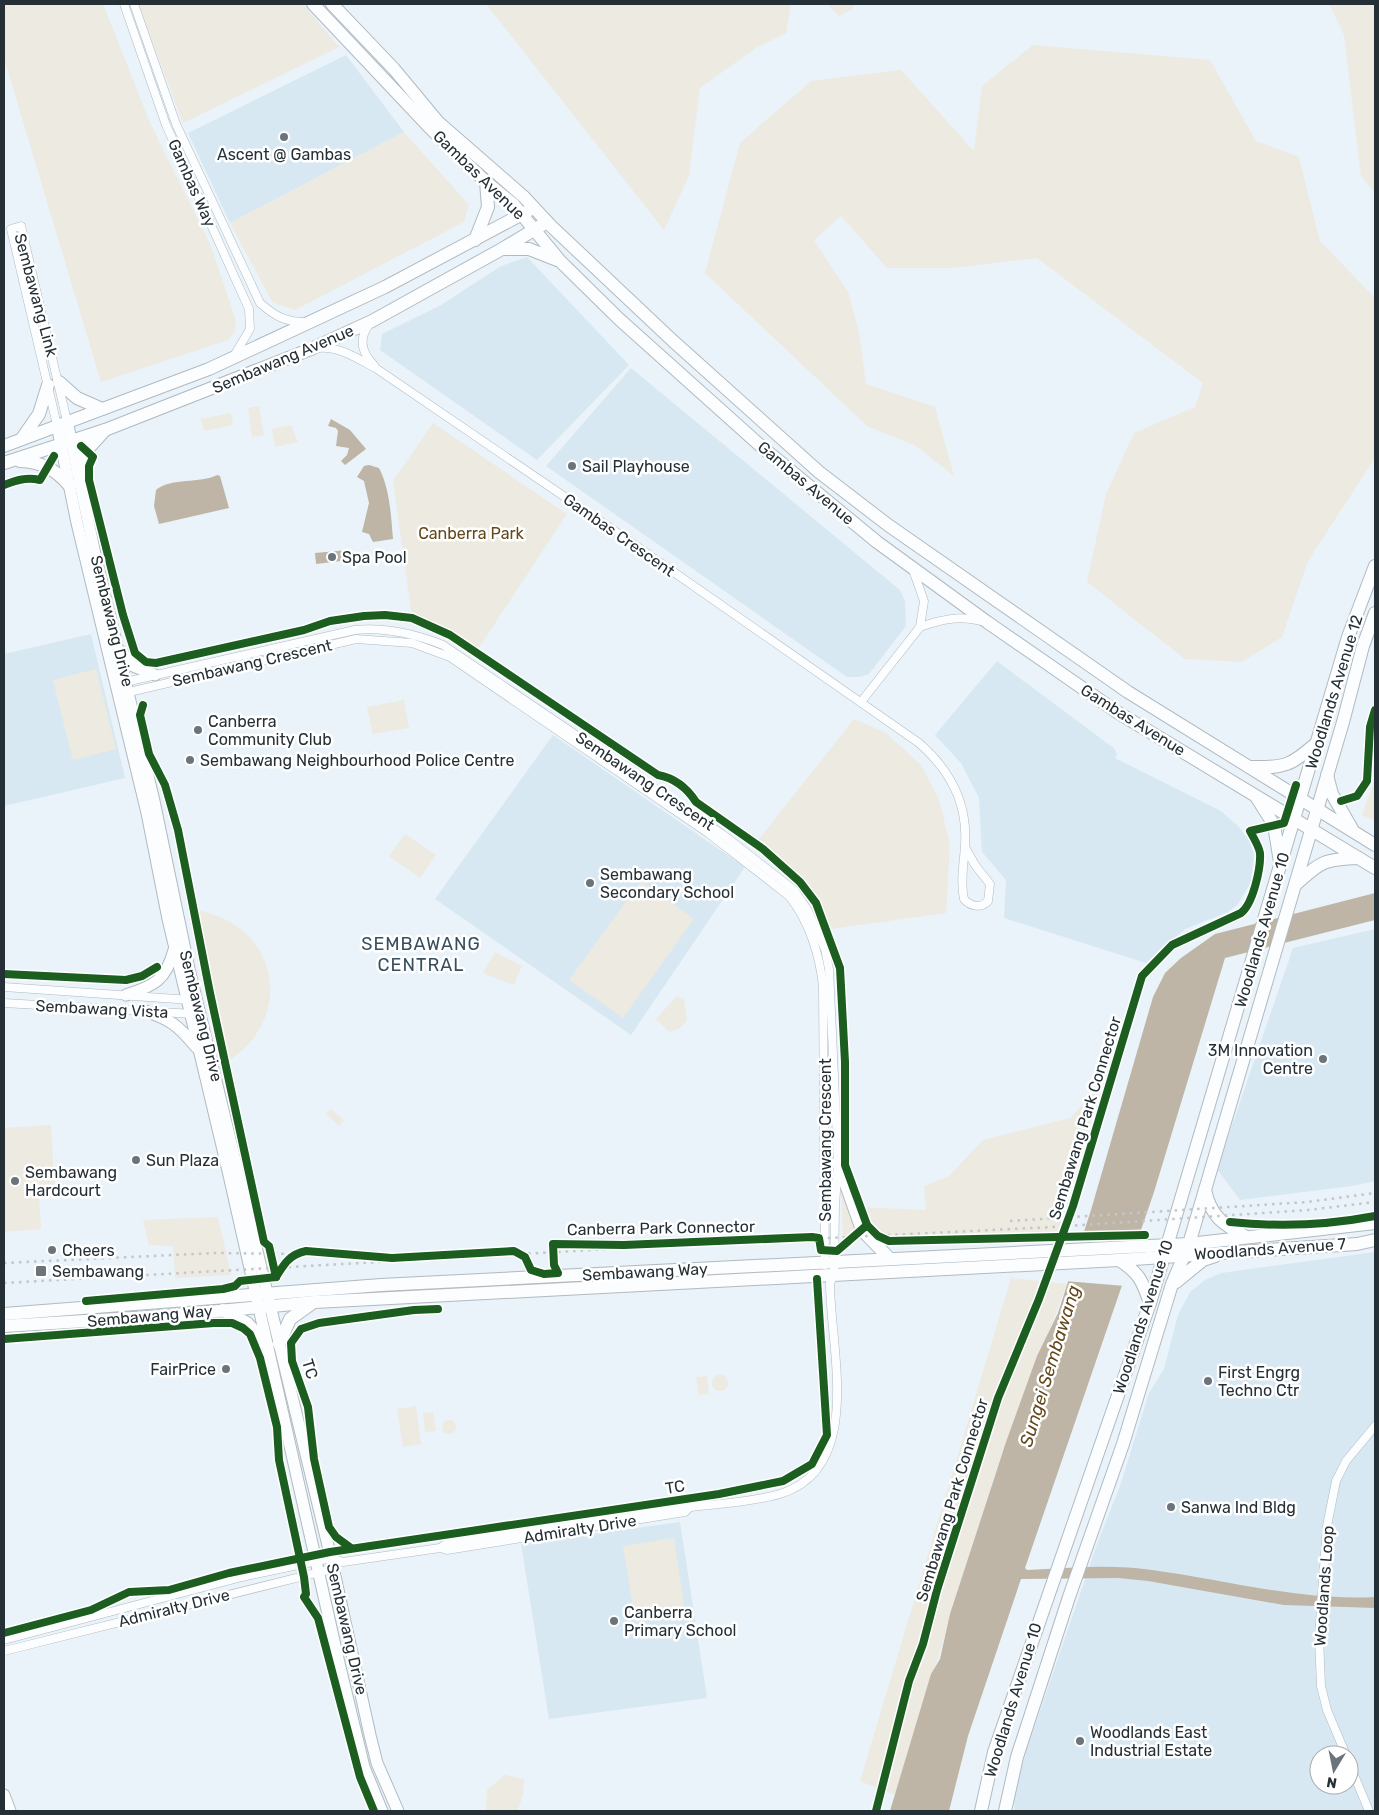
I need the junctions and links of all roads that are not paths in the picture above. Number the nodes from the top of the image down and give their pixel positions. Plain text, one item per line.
1 (124, 4) edge
2 (134, 4) edge
3 (313, 4) edge
4 (332, 4) edge
5 (486, 182) junction
6 (534, 208) junction
7 (522, 215) junction
8 (546, 222) junction
9 (535, 230) junction
10 (475, 240) junction
11 (502, 250) junction
12 (560, 261) junction
13 (372, 321) junction
14 (311, 322) junction
15 (311, 349) junction
16 (233, 357) junction
17 (377, 369) junction
18 (53, 384) junction
19 (102, 409) junction
20 (62, 423) junction
21 (105, 430) junction
22 (21, 439) junction
23 (66, 443) junction
24 (4, 446) edge
25 (7, 462) edge
26 (819, 472) junction
27 (78, 473) junction
28 (808, 485) junction
29 (70, 486) junction
30 (868, 510) junction
31 (854, 523) junction
32 (1375, 566) edge
33 (912, 568) junction
34 (1375, 613) edge
35 (987, 622) junction
36 (920, 627) junction
37 (117, 644) junction
38 (155, 675) junction
39 (123, 688) junction
40 (861, 702) junction
41 (1318, 742) junction
42 (1247, 767) junction
43 (1327, 775) junction
44 (1255, 794) junction
45 (1301, 800) junction
46 (1317, 809) junction
47 (1295, 818) junction
48 (1311, 828) junction
49 (1352, 831) junction
50 (1375, 845) edge
51 (965, 847) junction
52 (1359, 858) junction
53 (1281, 865) junction
54 (1375, 868) edge
55 (1294, 884) junction
56 (175, 948) junction
57 (4, 987) edge
58 (126, 995) junction
59 (192, 1000) junction
60 (4, 1003) edge
61 (142, 1010) junction
62 (195, 1014) junction
63 (198, 1048) junction
64 (838, 1162) junction
65 (1205, 1187) junction
66 (1375, 1223) edge
67 (1246, 1237) junction
68 (1375, 1240) edge
69 (1187, 1249) junction
70 (1166, 1250) junction
71 (1137, 1252) junction
72 (1227, 1253) junction
73 (1052, 1257) junction
74 (889, 1258) junction
75 (1119, 1260) junction
76 (830, 1261) junction
77 (830, 1278) junction
78 (1172, 1284) junction
79 (381, 1285) junction
80 (261, 1293) junction
81 (400, 1299) junction
82 (315, 1302) junction
83 (1150, 1303) junction
84 (264, 1306) junction
85 (222, 1309) junction
86 (4, 1314) edge
87 (4, 1326) edge
88 (273, 1344) junction
89 (1375, 1426) edge
90 (331, 1558) junction
91 (316, 1560) junction
92 (338, 1566) junction
93 (319, 1573) junction
94 (4, 1640) edge
95 (4, 1651) edge
96 (1342, 1745) edge
97 (1359, 1787) edge
98 (4, 1796) edge
99 (10, 1811) edge
100 (382, 1811) edge
101 (398, 1811) edge
102 (981, 1811) edge
103 (1005, 1811) edge
104 (1369, 1811) edge

1 - 16 street, Gambas Way
2 - 14 street, Gambas Way
3 - 5 main road, Gambas Avenue
4 - 6 main road, Gambas Avenue
5 - 7 main road, Gambas Avenue
5 - 10 main road
6 - 7 main road, Sembawang Avenue
6 - 8 main road, Gambas Avenue
7 - 9 main road, Gambas Avenue
7 - 10 main road, Sembawang Avenue
8 - 9 main road, Sembawang Avenue
8 - 26 main road, Gambas Avenue
9 - 11 main road, Sembawang Avenue
9 - 12 main road, Gambas Avenue
10 - 14 main road, Sembawang Avenue
11 - 12 main road
11 - 13 main road, Sembawang Avenue
12 - 28 main road, Gambas Avenue
13 - 15 main road, Sembawang Avenue
13 - 17 street, Gambas Crescent
14 - 16 main road, Sembawang Avenue
15 - 17 street, Gambas Crescent
15 - 21 main road, Sembawang Avenue
16 - 19 main road, Sembawang Avenue
17 - 40 street, Gambas Crescent
18 - 18 street, Sembawang Link
18 - 19 main road
18 - 20 street, Sembawang Link
18 - 20 street, Sembawang Link
18 - 22 main road
19 - 20 main road, Sembawang Avenue
20 - 22 main road, Sembawang Avenue
20 - 23 main road, Sembawang Drive
21 - 23 main road, Sembawang Avenue
21 - 27 main road
22 - 24 main road, Sembawang Avenue
23 - 25 main road, Sembawang Avenue
23 - 27 main road, Sembawang Drive
23 - 29 main road, Sembawang Drive
25 - 29 main road
26 - 28 main road
26 - 30 main road, Gambas Avenue
27 - 37 main road, Sembawang Drive
28 - 31 main road, Gambas Avenue
29 - 39 main road, Sembawang Drive
30 - 31 main road
30 - 42 main road, Gambas Avenue
31 - 33 main road, Gambas Avenue
32 - 41 main road, Woodlands Avenue 12
33 - 35 main road, Gambas Avenue
33 - 36 street
34 - 43 main road, Woodlands Avenue 12
35 - 36 street
35 - 44 main road, Gambas Avenue
36 - 40 street
37 - 38 main road
37 - 39 main road, Sembawang Drive
38 - 39 street, Sembawang Crescent
38 - 64 street, Sembawang Crescent
39 - 56 main road, Sembawang Drive
39 - 59 main road, Sembawang Drive
39 - 76 street, Sembawang Crescent
40 - 51 street, Gambas Crescent
41 - 42 main road
41 - 45 main road, Woodlands Avenue 12
42 - 45 main road, Gambas Avenue
43 - 46 main road, Woodlands Avenue 12
43 - 49 main road
44 - 47 main road, Gambas Avenue
44 - 53 main road
45 - 46 main road, Gambas Avenue
45 - 47 main road, Woodlands Avenue 12
46 - 48 main road, Woodlands Avenue 12
46 - 49 main road, Gambas Avenue
47 - 48 main road, Gambas Avenue
47 - 53 main road, Woodlands Avenue 10
48 - 52 main road, Gambas Avenue
48 - 55 main road, Woodlands Avenue 10
49 - 50 main road, Gambas Avenue
51 - 51 street, Gambas Crescent
52 - 54 main road, Gambas Avenue
52 - 55 main road
53 - 70 main road, Woodlands Avenue 10
55 - 65 main road, Woodlands Avenue 10
56 - 58 main road
56 - 59 main road, Sembawang Drive
57 - 58 street, Sembawang Vista
58 - 59 street, Sembawang Vista
59 - 62 main road, Sembawang Drive
60 - 61 street, Sembawang Vista
61 - 62 street, Sembawang Vista
61 - 63 main road
62 - 63 main road, Sembawang Drive
62 - 80 main road, Sembawang Drive
63 - 80 main road, Sembawang Drive
64 - 74 main road
64 - 76 street, Sembawang Crescent
65 - 67 main road
65 - 69 main road, Woodlands Avenue 10
66 - 67 main road, Woodlands Avenue 7
67 - 69 main road, Woodlands Avenue 7
68 - 72 main road, Woodlands Avenue 7
69 - 70 main road, Woodlands Avenue 7
69 - 72 main road, Woodlands Avenue 7
69 - 78 main road, Woodlands Avenue 10
70 - 71 main road, Sembawang Way
70 - 83 main road, Woodlands Avenue 10
71 - 73 main road, Sembawang Way
71 - 75 main road, Sembawang Way
72 - 78 main road
73 - 74 main road, Sembawang Way
73 - 75 main road, Sembawang Way
73 - 77 main road, Sembawang Way
74 - 76 main road, Sembawang Way
75 - 83 main road
76 - 77 street, Sembawang Crescent
76 - 79 main road, Sembawang Way
77 - 81 main road, Sembawang Way
77 - 92 street, Admiralty Drive
78 - 103 main road, Woodlands Avenue 10
79 - 80 main road, Sembawang Way
79 - 81 main road
80 - 84 main road, Sembawang Drive
80 - 86 main road, Sembawang Way
81 - 82 main road, Sembawang Way
82 - 84 main road, Sembawang Way
82 - 88 main road
83 - 102 main road, Woodlands Avenue 10
84 - 85 main road, Sembawang Way
84 - 88 main road, Sembawang Drive
85 - 87 main road, Sembawang Way
85 - 88 main road
88 - 90 main road, Sembawang Drive
88 - 91 main road, Sembawang Drive
89 - 96 street, Woodlands Loop
90 - 91 street, Admiralty Drive
90 - 92 main road, Sembawang Drive
91 - 93 main road, Sembawang Drive
91 - 94 street, Admiralty Drive
92 - 93 street, Admiralty Drive
92 - 101 main road, Sembawang Drive
93 - 95 street, Admiralty Drive
93 - 100 main road, Sembawang Drive
97 - 104 street
98 - 99 main road

